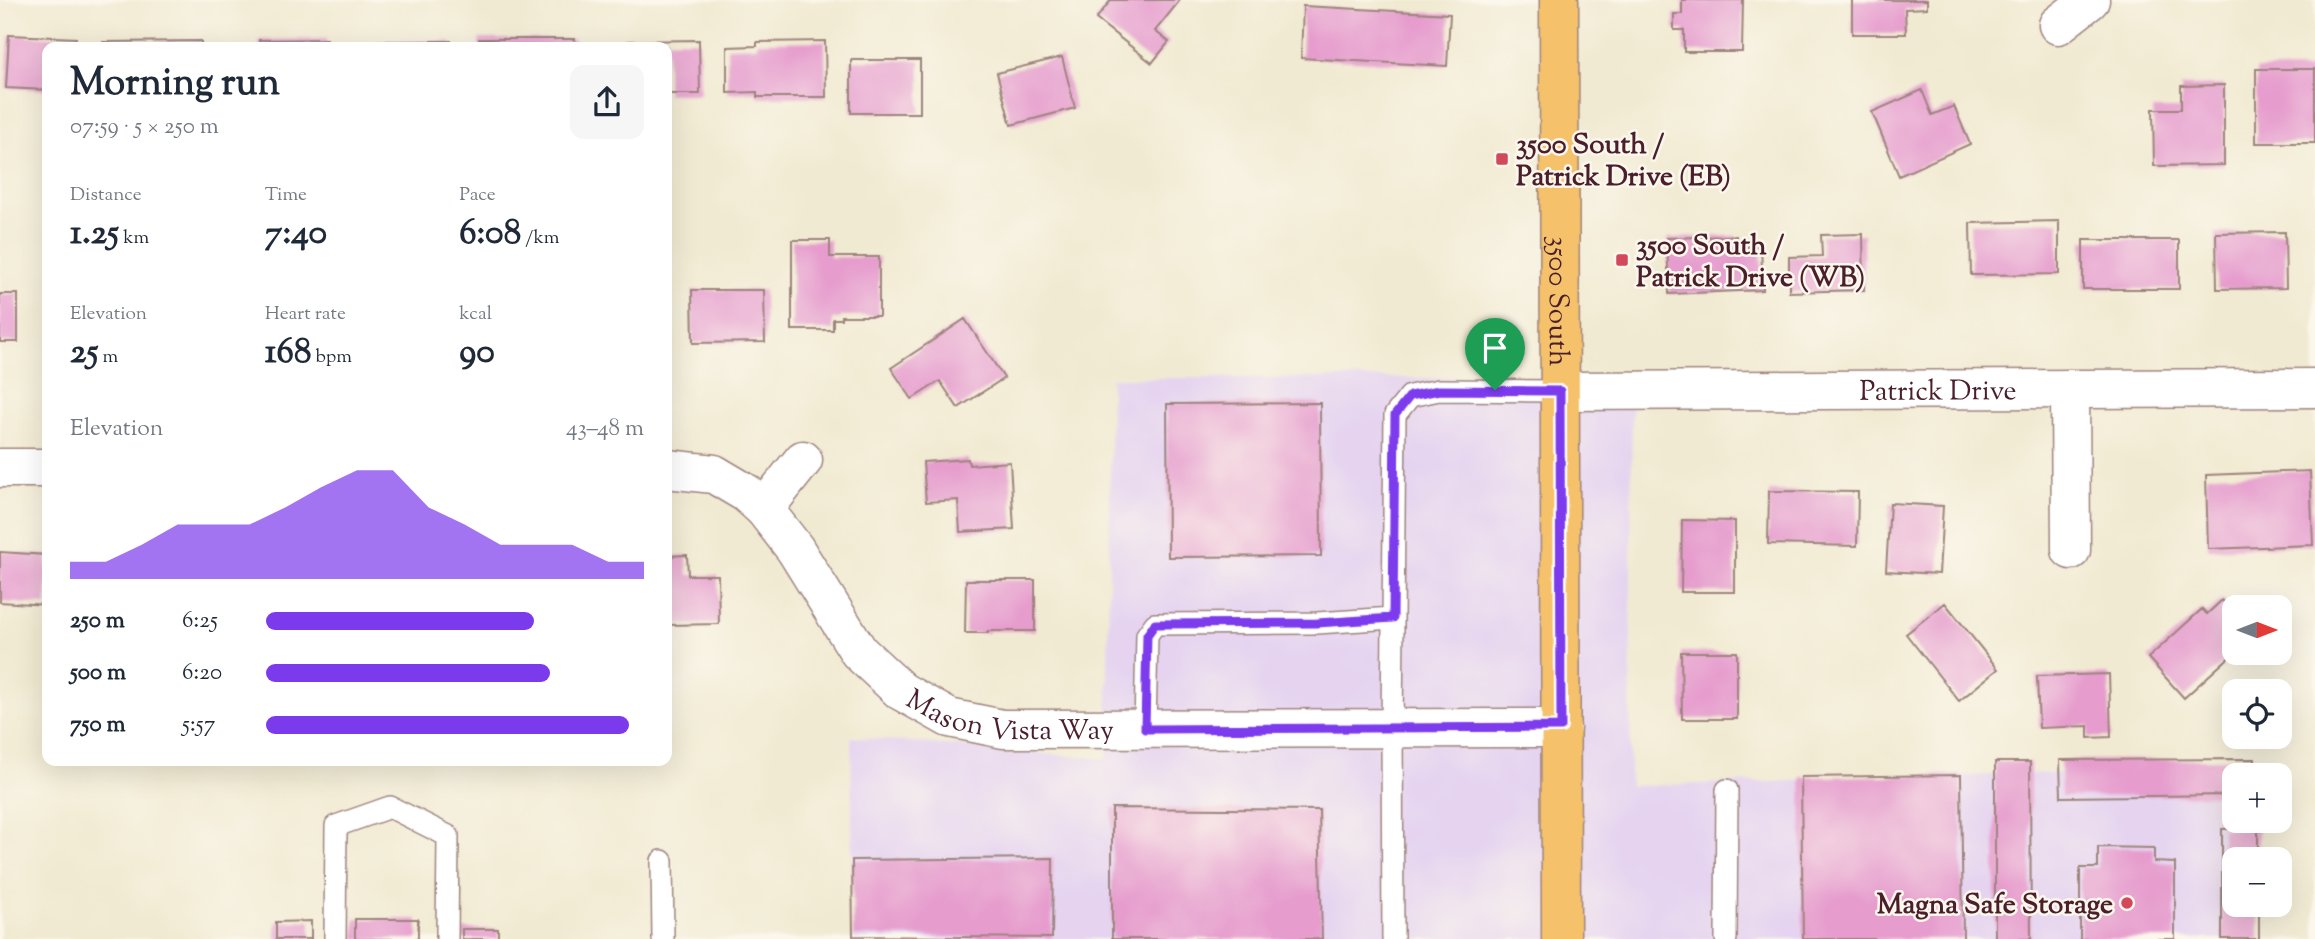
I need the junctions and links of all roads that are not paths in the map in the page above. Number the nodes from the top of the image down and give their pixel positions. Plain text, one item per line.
1 (1559, 0) edge
2 (2090, 0) edge
3 (2058, 25) dead end
4 (2315, 388) edge
5 (2070, 389) junction
6 (1560, 391) junction
7 (803, 460) dead end
8 (0, 468) edge
9 (42, 468) edge
10 (672, 470) edge
11 (764, 509) junction
12 (2071, 551) dead end
13 (1393, 618) junction
14 (1392, 727) junction
15 (1561, 727) junction
16 (1145, 729) junction
17 (1727, 790) dead end
18 (662, 862) dead end
19 (335, 939) edge
20 (447, 939) edge
21 (663, 939) edge
22 (1393, 939) edge
23 (1561, 939) edge
24 (1726, 939) edge

1 - 6 main road, 3500 South
2 - 3 street
4 - 5 street, Patrick Drive
5 - 6 street, Patrick Drive
5 - 12 street
6 - 13 lane
6 - 15 main road, 3500 South
7 - 11 street
8 - 9 street
10 - 11 street, Mason Vista Way
11 - 16 street, Mason Vista Way
13 - 14 lane
13 - 16 lane
14 - 15 street, Mason Vista Way
14 - 16 street, Mason Vista Way
14 - 22 lane
15 - 23 main road, 3500 South
17 - 24 lane
18 - 21 lane
19 - 20 lane

